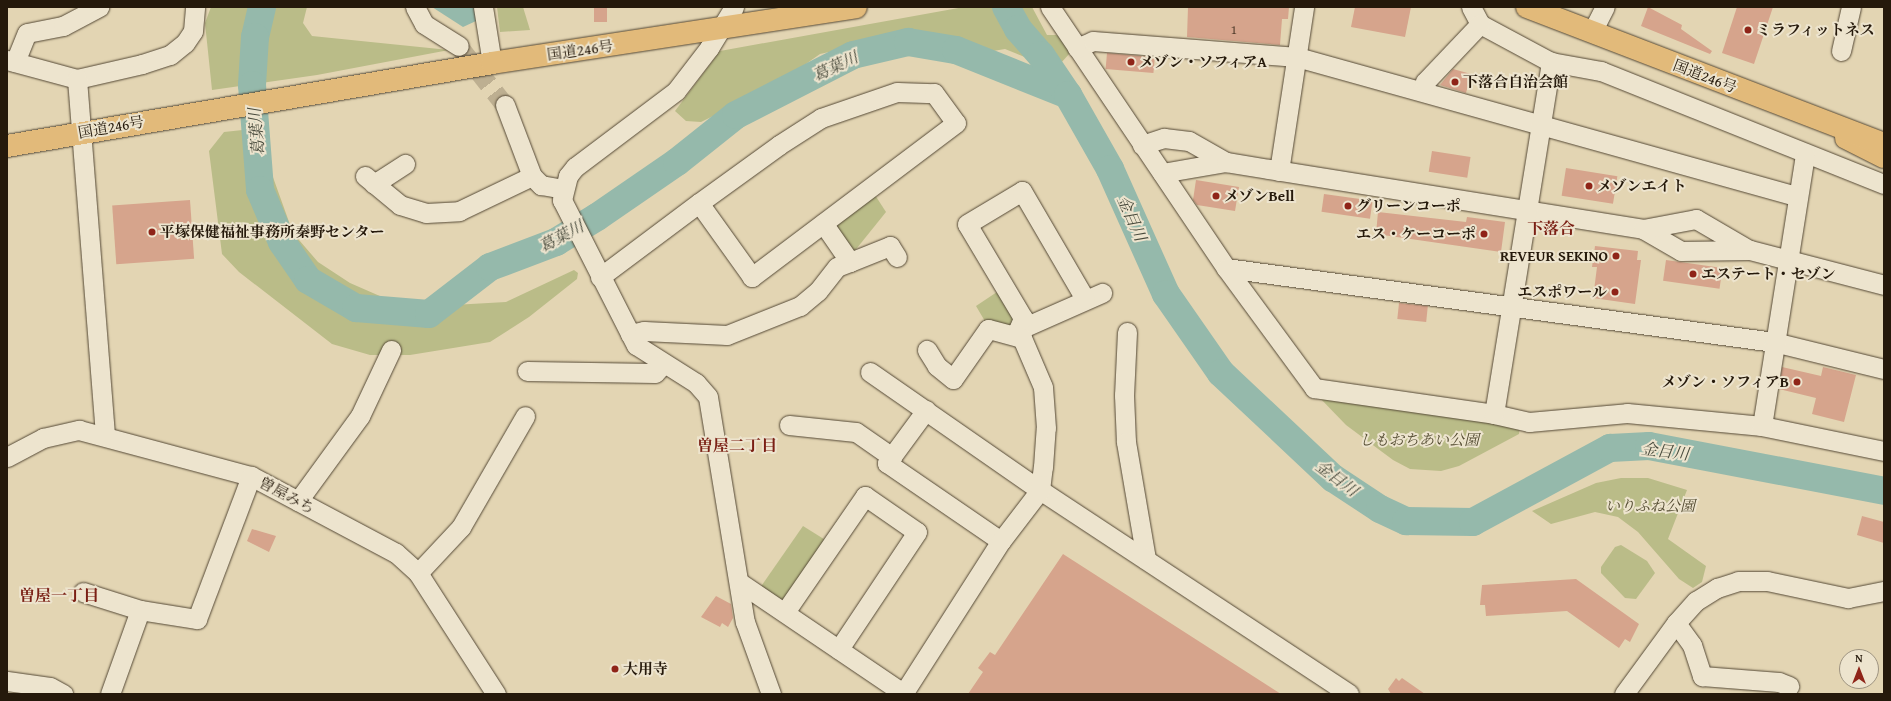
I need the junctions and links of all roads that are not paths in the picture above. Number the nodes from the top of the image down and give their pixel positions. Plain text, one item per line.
1 (99, 7) edge
2 (195, 7) edge
3 (415, 7) edge
4 (483, 7) edge
5 (734, 7) edge
6 (856, 7) edge
7 (1050, 7) edge
8 (1304, 7) edge
9 (1471, 7) edge
10 (1527, 7) edge
11 (1605, 7) edge
12 (1851, 7) edge
13 (1480, 24) junction
14 (722, 29) junction
15 (1592, 32) junction
16 (459, 46) tunnel mouth
17 (1077, 48) junction
18 (1841, 51) dead end
19 (1297, 57) junction
20 (11, 61) edge
21 (1551, 62) junction
22 (492, 63) junction
23 (76, 79) junction
24 (1422, 90) junction
25 (1761, 97) junction
26 (505, 105) tunnel mouth
27 (1541, 124) junction
28 (80, 132) junction
29 (1884, 144) edge
30 (1142, 145) junction
31 (7, 146) edge
32 (1805, 153) junction
33 (1884, 157) edge
34 (1226, 162) junction
35 (405, 164) dead end
36 (1279, 171) junction
37 (1162, 173) junction
38 (532, 176) junction
39 (1884, 184) edge
40 (564, 189) junction
41 (1796, 196) junction
42 (699, 203) junction
43 (1527, 210) junction
44 (823, 223) junction
45 (1643, 229) junction
46 (1750, 250) junction
47 (897, 257) dead end
48 (1787, 260) junction
49 (850, 262) junction
50 (1226, 268) junction
51 (597, 271) junction
52 (1884, 285) edge
53 (1512, 306) junction
54 (1127, 332) dead end
55 (630, 334) junction
56 (1020, 334) junction
57 (1774, 342) junction
58 (391, 350) dead end
59 (927, 350) dead end
60 (663, 364) junction
61 (1884, 369) edge
62 (527, 371) dead end
63 (870, 372) dead end
64 (926, 410) junction
65 (1494, 414) junction
66 (525, 416) dead end
67 (789, 425) dead end
68 (1762, 426) junction
69 (105, 434) junction
70 (1884, 451) edge
71 (7, 456) edge
72 (892, 457) junction
73 (251, 476) junction
74 (1040, 490) junction
75 (298, 501) junction
76 (1001, 541) junction
77 (1146, 559) junction
78 (418, 573) junction
79 (739, 582) junction
80 (83, 592) dead end
81 (1882, 599) edge
82 (140, 610) junction
83 (785, 612) junction
84 (1676, 623) junction
85 (839, 649) junction
86 (7, 681) edge
87 (1788, 686) dead end
88 (903, 693) edge
89 (63, 694) edge
90 (110, 694) edge
91 (496, 694) edge
92 (771, 694) edge
93 (1348, 694) edge
94 (1624, 694) edge

1 - 20 street
2 - 23 street
3 - 16 street
4 - 22 street
5 - 14 street
6 - 14 main road, 国道246号
7 - 17 street
8 - 19 street
9 - 13 street
10 - 15 main road, 国道246号
11 - 15 street
12 - 18 street
13 - 21 street
13 - 24 street
14 - 22 main road, 国道246号
14 - 40 street
15 - 25 main road, 国道246号
17 - 19 street
17 - 30 street
19 - 24 street
19 - 36 street
20 - 23 street
21 - 27 street
21 - 32 street
22 - 28 main road, 国道246号
23 - 28 street
24 - 27 street
25 - 29 main road, 国道246号
25 - 33 main road
26 - 38 street
27 - 41 street
27 - 43 street
28 - 31 main road, 国道246号
28 - 69 street
30 - 34 street
30 - 37 street
32 - 39 street
32 - 41 street
34 - 36 street
34 - 37 street
35 - 38 street
36 - 43 street
37 - 50 street
38 - 40 street
40 - 51 street
41 - 48 street
42 - 44 street
42 - 44 street
42 - 51 street
43 - 45 street
43 - 53 street
44 - 49 street
45 - 46 street
45 - 46 street
46 - 48 street
47 - 49 street
48 - 52 street
48 - 57 street
49 - 55 street
50 - 53 street
50 - 65 street
51 - 55 street
53 - 57 street
53 - 65 street
54 - 77 street
55 - 60 street
56 - 56 street
56 - 59 street
56 - 74 street
57 - 61 street
57 - 68 street
58 - 75 street
60 - 62 street
60 - 79 street
63 - 64 street
64 - 72 street
64 - 74 street
65 - 68 street
66 - 78 street
67 - 72 street
68 - 70 street
69 - 71 street, 曽屋みち
69 - 73 street, 曽屋みち
72 - 76 street
73 - 75 street, 曽屋みち
73 - 82 street
74 - 76 street
74 - 77 street
75 - 78 street, 曽屋みち
76 - 88 street
77 - 93 street
78 - 91 street, 曽屋みち
79 - 83 street
79 - 92 street
80 - 82 street
81 - 84 street
82 - 90 street
83 - 85 street
83 - 85 street
84 - 87 street
84 - 94 street
85 - 88 street
86 - 89 street

